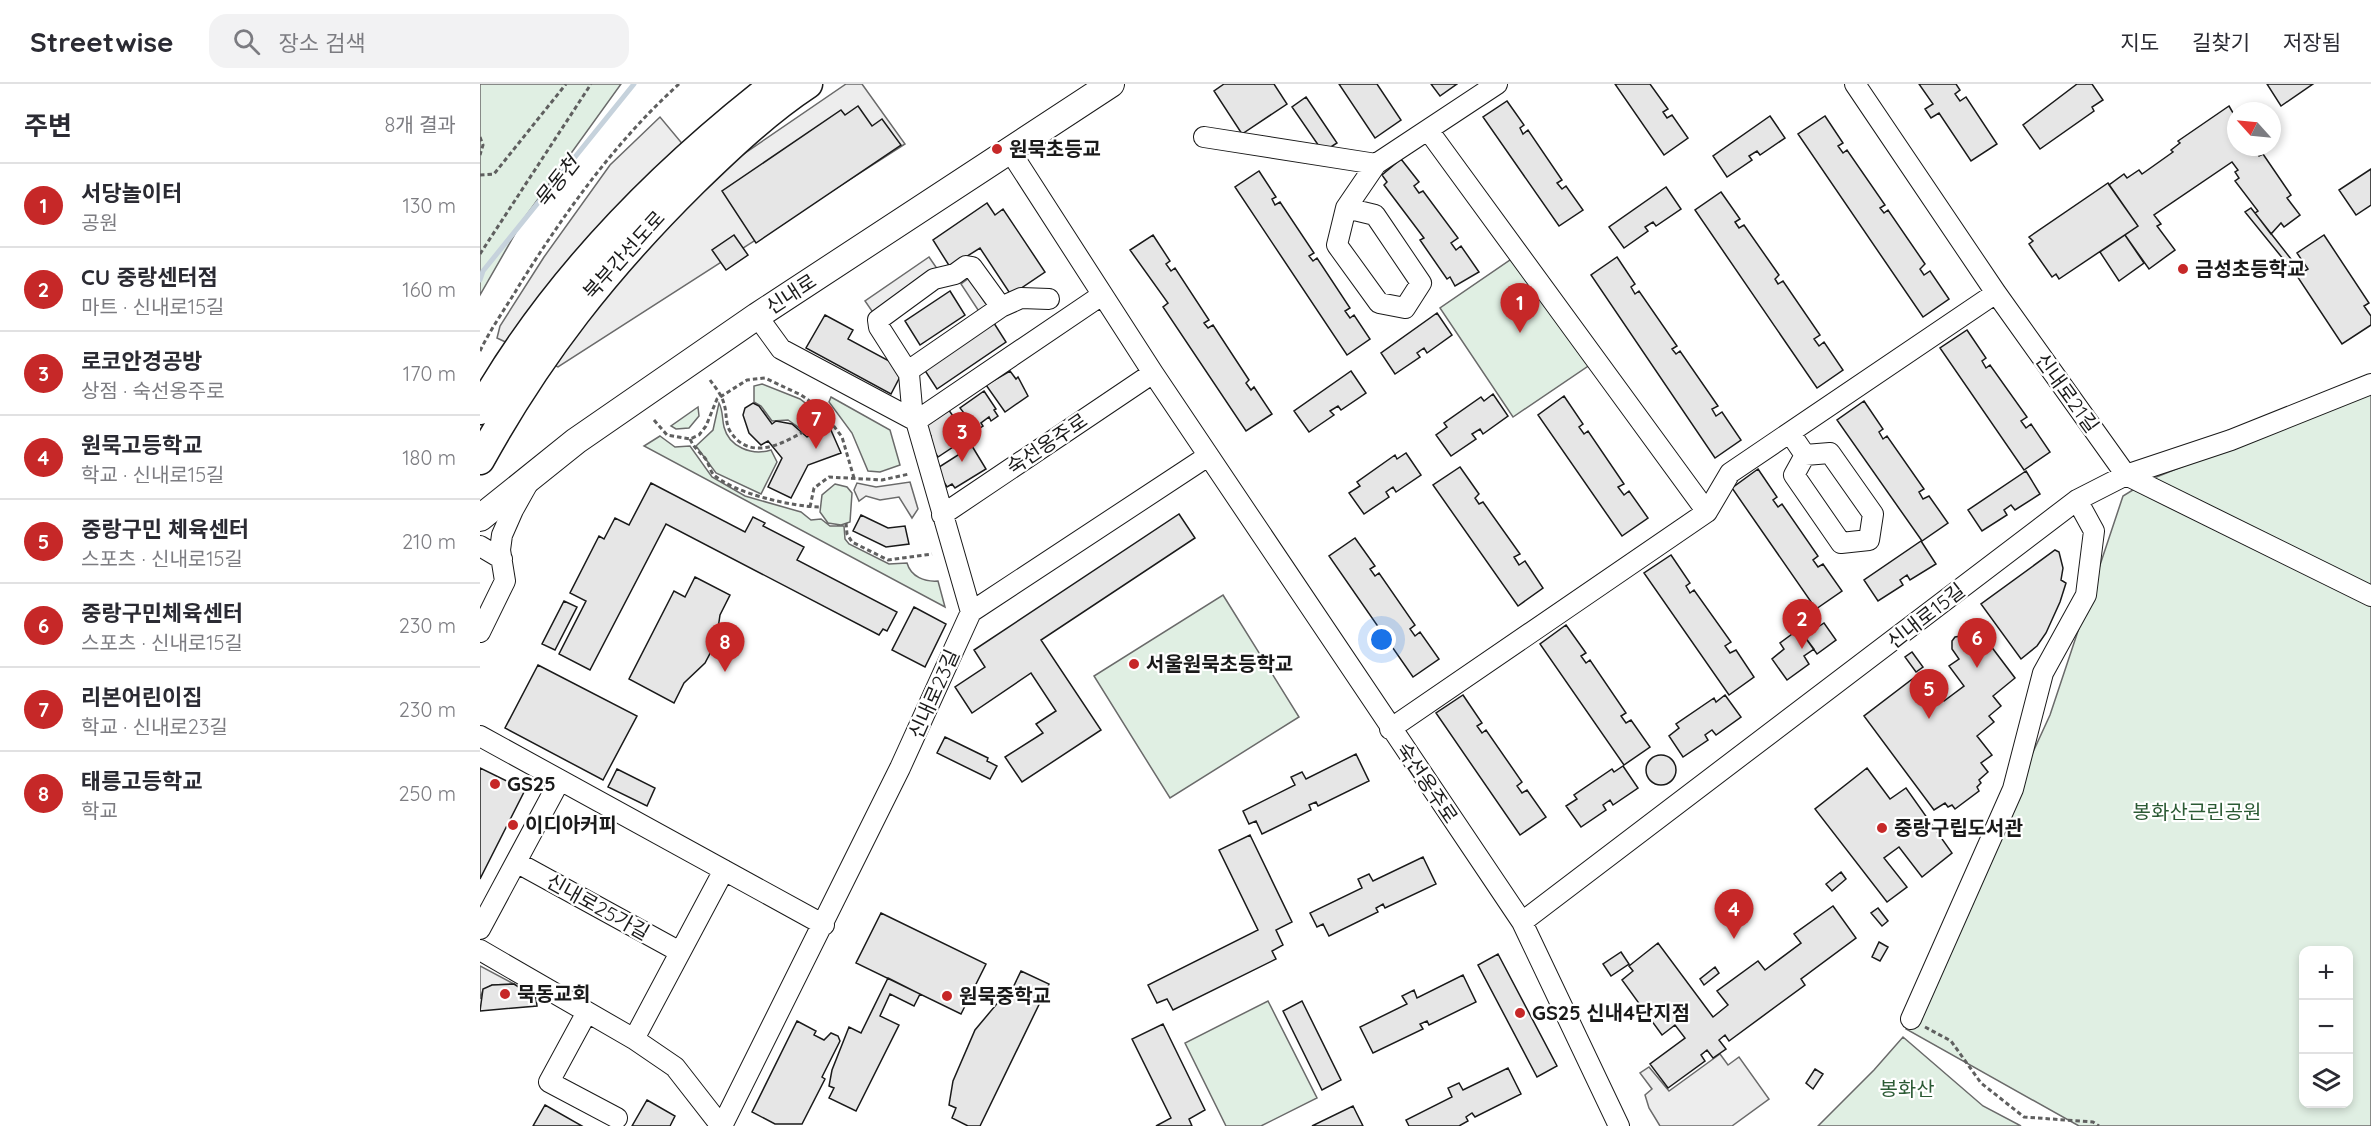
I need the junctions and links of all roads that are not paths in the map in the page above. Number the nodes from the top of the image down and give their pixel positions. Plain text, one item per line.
1 (775, 84) edge
2 (808, 84) edge
3 (1112, 84) edge
4 (1497, 84) edge
5 (1855, 84) edge
6 (1428, 130) junction
7 (1203, 137) dead end
8 (1010, 151) junction
9 (1376, 164) junction
10 (1346, 208) junction
11 (1996, 293) junction
12 (1102, 296) junction
13 (1050, 299) dead end
14 (1001, 307) junction
15 (757, 316) junction
16 (908, 370) junction
17 (1153, 373) junction
18 (2371, 384) edge
19 (480, 410) edge
20 (914, 420) junction
21 (1790, 433) junction
22 (1805, 455) junction
23 (1208, 456) junction
24 (480, 460) edge
25 (534, 474) junction
26 (2126, 475) junction
27 (491, 497) edge
28 (2077, 500) junction
29 (1707, 512) junction
30 (942, 515) junction
31 (480, 518) edge
32 (480, 546) edge
33 (502, 559) junction
34 (2371, 596) edge
35 (970, 612) junction
36 (480, 632) edge
37 (1390, 729) junction
38 (480, 736) edge
39 (560, 780) junction
40 (516, 862) junction
41 (724, 870) junction
42 (1522, 922) junction
43 (824, 925) junction
44 (480, 929) edge
45 (480, 950) edge
46 (680, 952) junction
47 (587, 1012) junction
48 (1911, 1019) road end
49 (634, 1039) junction
50 (617, 1118) dead end
51 (722, 1126) edge
52 (1619, 1126) edge

1 - 19 highway, 북부간선도로
2 - 24 highway, 북부간선도로
3 - 8 main road, 신내로
4 - 6 street
5 - 11 street, 신내로21길
6 - 9 street
6 - 29 street
7 - 9 street
8 - 12 street, 숙선옹주로
8 - 15 main road, 신내로
9 - 10 street
10 - 10 street
11 - 21 street
11 - 26 street, 신내로21길
12 - 17 street, 숙선옹주로
12 - 20 street
13 - 14 street
14 - 16 street
14 - 16 street
15 - 20 street
15 - 25 main road, 신내로
16 - 20 street
17 - 23 street, 숙선옹주로
17 - 30 street, 숙선옹주로
18 - 26 street, 신내로15길
20 - 30 street
21 - 22 street
21 - 29 street
22 - 22 street
23 - 35 street
23 - 37 street, 숙선옹주로
25 - 27 main road, 신내로
25 - 33 street
26 - 28 street, 신내로15길
26 - 34 street, 신내로21길
27 - 31 main road, 신내로
28 - 42 street, 신내로15길
28 - 48 street
29 - 37 street
30 - 35 street
32 - 33 street
33 - 36 street
35 - 43 street, 신내로23길
37 - 42 street, 숙선옹주로
38 - 39 street
39 - 40 street
39 - 41 street
40 - 44 street
40 - 46 street, 신내로25가길
41 - 43 street
41 - 46 street
42 - 52 street, 숙선옹주로
43 - 51 street, 신내로23길
45 - 47 street
46 - 49 street
47 - 49 street
47 - 50 street
49 - 51 street

